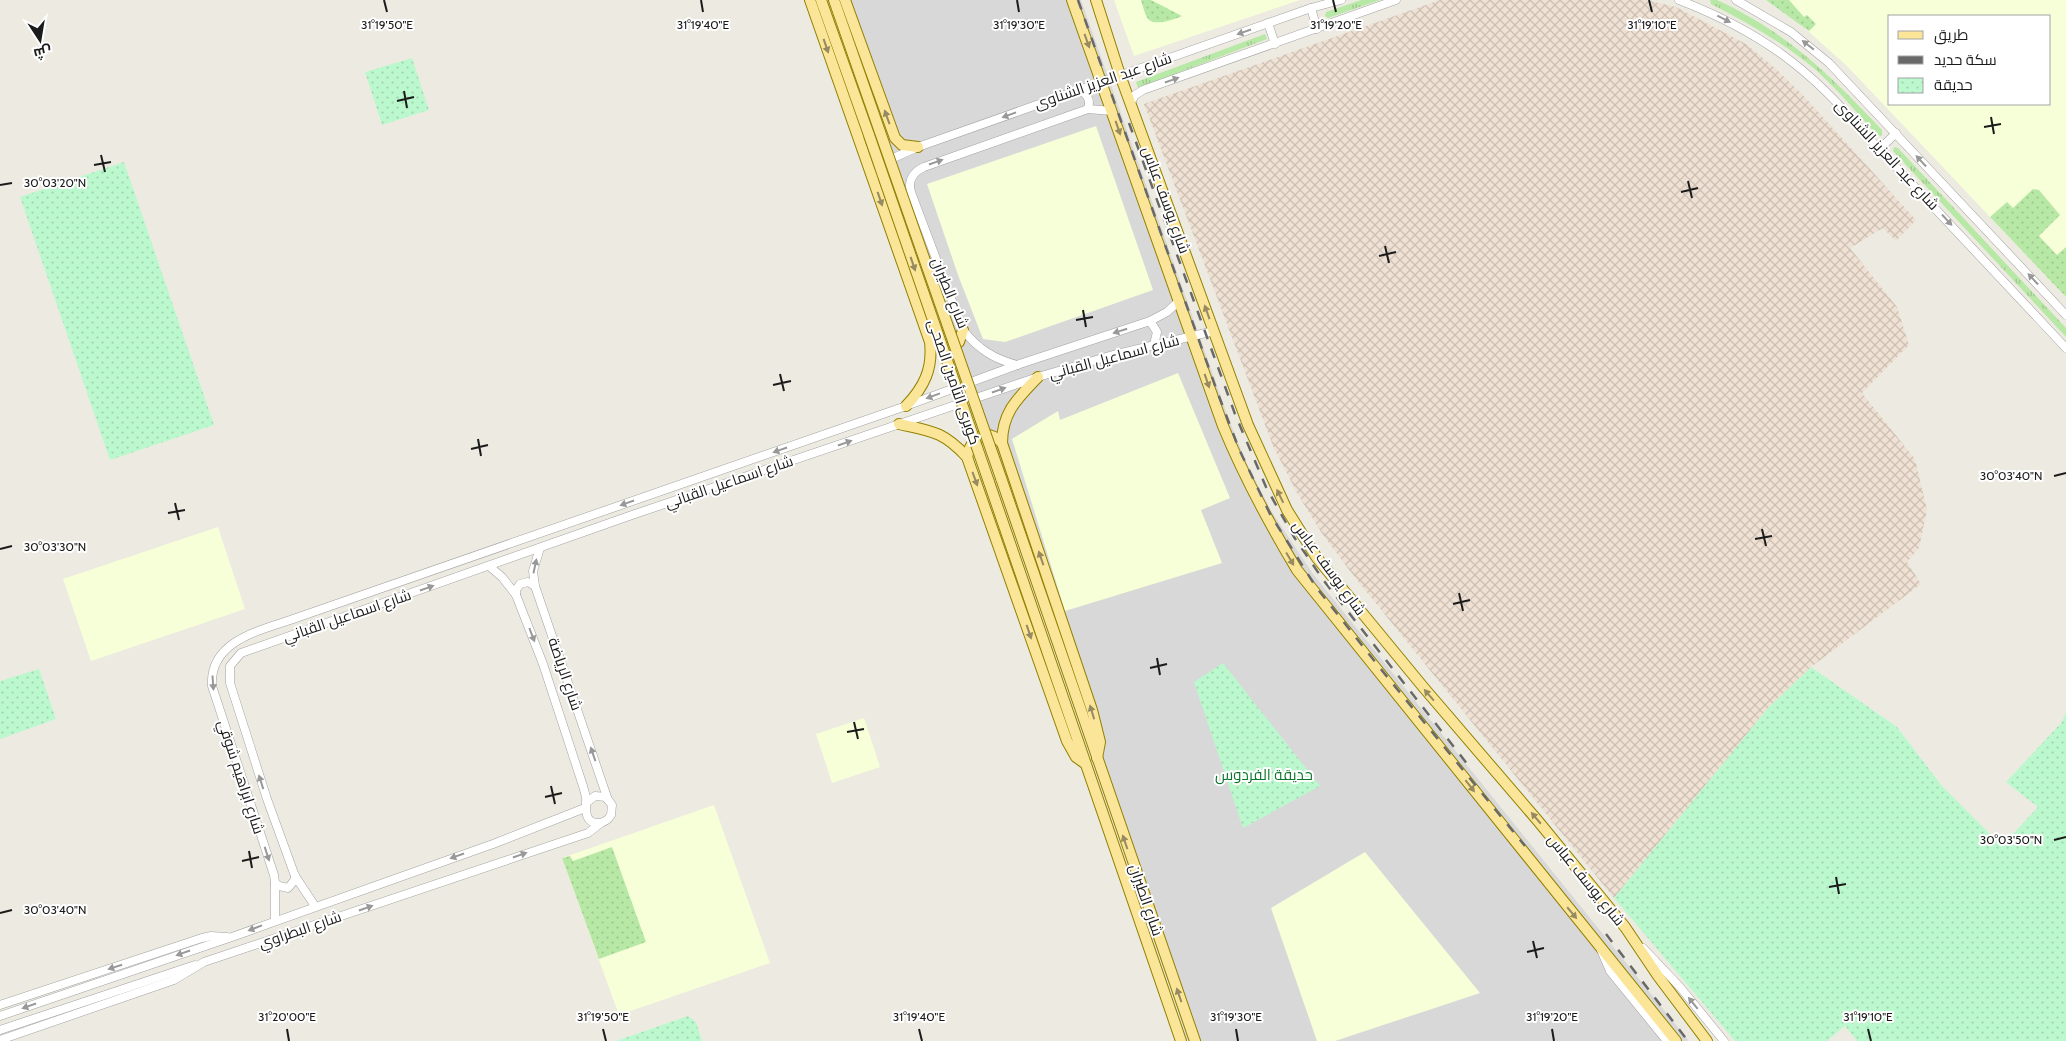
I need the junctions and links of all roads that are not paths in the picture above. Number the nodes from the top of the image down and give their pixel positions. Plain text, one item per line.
1 (810, 0) edge
2 (821, 0) edge
3 (834, 0) edge
4 (845, 0) edge
5 (1072, 0) edge
6 (1096, 0) edge
7 (1341, 0) edge
8 (1396, 0) edge
9 (1679, 0) edge
10 (1736, 0) edge
11 (1696, 3) edge
12 (1311, 8) junction
13 (1268, 23) junction
14 (1317, 29) junction
15 (1275, 44) junction
16 (1120, 75) junction
17 (1102, 82) junction
18 (1077, 90) junction
19 (1131, 102) junction
20 (1088, 109) junction
21 (1112, 111) junction
22 (1896, 133) junction
23 (897, 142) junction
24 (918, 147) junction
25 (1880, 149) junction
26 (864, 152) junction
27 (873, 177) junction
28 (912, 196) joint
29 (1178, 302) junction
30 (2066, 315) edge
31 (1150, 321) junction
32 (963, 330) junction
33 (1214, 331) junction
34 (1192, 338) junction
35 (930, 342) junction
36 (1154, 345) junction
37 (2066, 348) edge
38 (1017, 365) junction
39 (1038, 377) junction
40 (906, 406) junction
41 (899, 424) junction
42 (1002, 442) junction
43 (967, 456) junction
44 (540, 548) junction
45 (488, 566) junction
46 (535, 586) junction
47 (516, 594) junction
48 (359, 596) junction
49 (364, 610) junction
50 (234, 642) joint
51 (249, 650) joint
52 (1097, 759) junction
53 (1085, 764) junction
54 (608, 800) junction
55 (586, 805) junction
56 (602, 823) junction
57 (295, 876) junction
58 (276, 883) junction
59 (314, 906) junction
60 (275, 920) junction
61 (1633, 937) junction
62 (229, 938) junction
63 (1600, 946) junction
64 (204, 962) junction
65 (0, 1005) edge
66 (0, 1016) edge
67 (0, 1030) edge
68 (0, 1040) edge
69 (1181, 1041) edge
70 (1195, 1041) edge
71 (1667, 1041) edge
72 (1676, 1041) edge
73 (1707, 1041) edge
74 (1724, 1041) edge

1 -> 26 main road
2 -> 53 main road, كوبرى التأمين الصحى, bridge
3 - 52 main road, كوبرى التأمين الصحى, bridge
23 -> 4 main road
5 -> 17 main road, شارع يوسف عباس
6 - 16 main road, شارع يوسف عباس
7 - 12 street, شارع عبد العزيز الشناوى
8 - 14 street, شارع عبد العزيز الشناوى
9 - 11 street, شارع عبد العزيز الشناوى
22 -> 10 street, شارع عبد العزيز الشناوى
11 -> 25 street, شارع عبد العزيز الشناوى
12 - 13 street, شارع عبد العزيز الشناوى
12 - 14 street
13 - 15 street
13 -> 16 street, شارع عبد العزيز الشناوى
14 - 15 street, شارع عبد العزيز الشناوى
19 -> 15 street, شارع عبد العزيز الشناوى
16 - 17 street, شارع عبد العزيز الشناوى
16 - 19 main road, شارع يوسف عباس
17 - 18 street, شارع عبد العزيز الشناوى
17 - 21 main road, شارع يوسف عباس
18 - 20 street
18 -> 24 street, شارع عبد العزيز الشناوى
33 -> 19 main road, شارع يوسف عباس
20 - 21 street, شارع عبد العزيز الشناوى
28 -> 20 street, شارع عبد العزيز الشناوى
21 -> 29 main road, شارع يوسف عباس
22 - 25 street
30 -> 22 street, شارع عبد العزيز الشناوى
23 - 24 main road
23 - 26 main road
24 - 27 street, شارع عبد العزيز الشناوى
25 -> 37 street, شارع عبد العزيز الشناوى
26 - 27 main road
27 -> 35 main road
28 - 32 street, شارع الطيران
29 - 31 street, شارع اسماعيل القباني
29 - 34 main road, شارع يوسف عباس
31 - 36 street
31 -> 38 street, شارع اسماعيل القباني
32 - 35 main road
32 - 38 street, شارع الطيران
33 - 34 street, شارع اسماعيل القباني
61 -> 33 main road, شارع يوسف عباس
34 - 36 street, شارع اسماعيل القباني
34 -> 63 main road, شارع يوسف عباس
35 - 40 main road
36 - 39 street, شارع اسماعيل القباني
38 -> 40 street, شارع اسماعيل القباني
41 -> 39 street, شارع اسماعيل القباني
39 - 42 main road
40 -> 48 street, شارع اسماعيل القباني
41 - 43 main road
44 -> 41 street, شارع اسماعيل القباني
42 - 43 main road
52 -> 42 main road
43 -> 53 main road
44 - 45 street, شارع اسماعيل القباني
46 -> 44 street, شارع الرياضة
45 - 47 street, شارع الرياضة
49 -> 45 street, شارع اسماعيل القباني
46 - 47 street
54 -> 46 street, شارع الرياضة
47 -> 55 street, شارع الرياضة
48 - 49 street
48 - 50 street, شارع اسماعيل القباني
49 - 51 street, شارع اسماعيل القباني
50 -> 58 street, شارع ابراهيم شوقي
57 -> 51 street, شارع ابراهيم شوقي
70 -> 52 main road, شارع الطيران
53 - 69 main road, شارع الطيران
54 - 55 street
54 - 56 street
55 - 56 street
55 -> 59 street, شارع البطراوي
64 -> 56 street, شارع البطراوي
57 - 58 street
57 - 59 street, شارع ابراهيم شوقي
58 - 60 street, شارع ابراهيم شوقي
59 - 60 street, شارع البطراوي
60 -> 62 street, شارع البطراوي
61 - 73 main road
74 -> 61 street, شارع يوسف عباس
62 -> 65 street, شارع البطراوي
62 -> 66 street
63 - 71 street, شارع يوسف عباس
63 - 72 main road
64 - 67 street
64 - 68 street, شارع البطراوي

